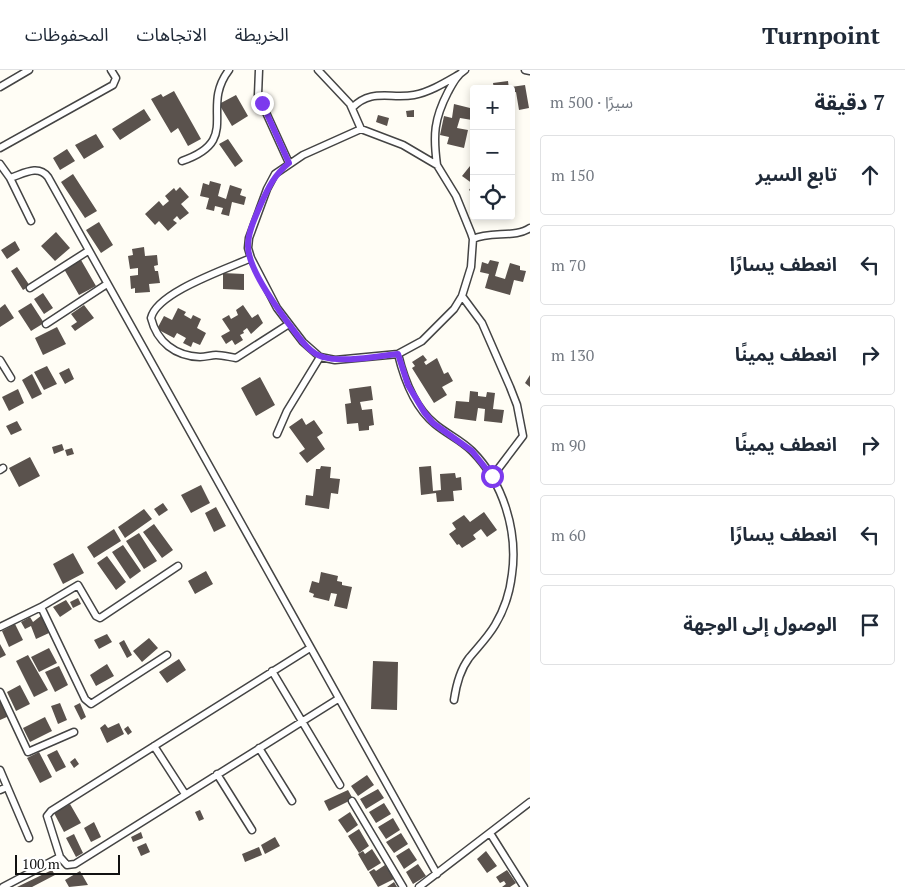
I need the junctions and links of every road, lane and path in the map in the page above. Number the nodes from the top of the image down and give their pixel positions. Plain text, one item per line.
1 (28, 70) edge
2 (111, 70) edge
3 (229, 70) edge
4 (259, 70) edge
5 (318, 70) edge
6 (525, 70) edge
7 (530, 71) edge
8 (462, 72) edge
9 (0, 87) edge
10 (352, 108) junction
11 (361, 129) junction
12 (0, 148) edge
13 (182, 161) dead end
14 (289, 163) junction
15 (0, 164) edge
16 (437, 165) junction
17 (10, 178) junction
18 (31, 221) dead end
19 (530, 228) edge
20 (473, 239) junction
21 (88, 251) junction
22 (251, 258) junction
23 (107, 284) junction
24 (30, 288) dead end
25 (462, 296) junction
26 (46, 324) dead end
27 (289, 324) junction
28 (398, 354) junction
29 (320, 357) junction
30 (0, 360) edge
31 (11, 378) dead end
32 (277, 434) dead end
33 (492, 476) junction
34 (178, 566) dead end
35 (41, 607) junction
36 (0, 628) edge
37 (310, 648) junction
38 (167, 655) dead end
39 (272, 671) junction
40 (0, 692) edge
41 (338, 699) junction
42 (454, 700) dead end
43 (302, 722) junction
44 (74, 732) dead end
45 (154, 746) junction
46 (259, 748) junction
47 (0, 770) edge
48 (218, 774) junction
49 (340, 785) dead end
50 (7, 787) junction
51 (0, 790) edge
52 (185, 794) junction
53 (292, 801) dead end
54 (352, 801) dead end
55 (530, 802) edge
56 (252, 830) dead end
57 (490, 833) junction
58 (29, 838) dead end
59 (60, 857) junction
60 (436, 874) junction
61 (3, 887) edge
62 (403, 887) edge
63 (419, 887) edge
64 (524, 887) edge

1 - 9 street
2 - 12 street
3 - 13 street
4 - 14 street
5 - 10 street
6 - 7 street
8 - 10 street
8 - 16 street
10 - 11 street
11 - 14 street
11 - 16 street
14 - 22 street
15 - 17 street
16 - 20 street
17 - 18 street
17 - 21 street
19 - 20 street
20 - 25 street
21 - 23 street
21 - 24 street
22 - 27 street
22 - 27 street
23 - 26 street
23 - 37 street
25 - 28 street
25 - 33 street
27 - 29 street
28 - 29 street
28 - 33 street
29 - 32 street
30 - 31 street
33 - 42 street
34 - 35 street
35 - 36 street
35 - 38 street
37 - 39 street
37 - 41 street
39 - 43 street
39 - 45 street
40 - 44 street
41 - 43 street
41 - 60 street
43 - 46 street
43 - 49 street
45 - 52 street
45 - 59 street
46 - 48 street
46 - 53 street
47 - 50 street
48 - 52 street
48 - 56 street
50 - 51 street
50 - 58 street
52 - 59 street
54 - 62 street
55 - 57 street
57 - 60 street
57 - 64 street
59 - 61 street
60 - 63 street

